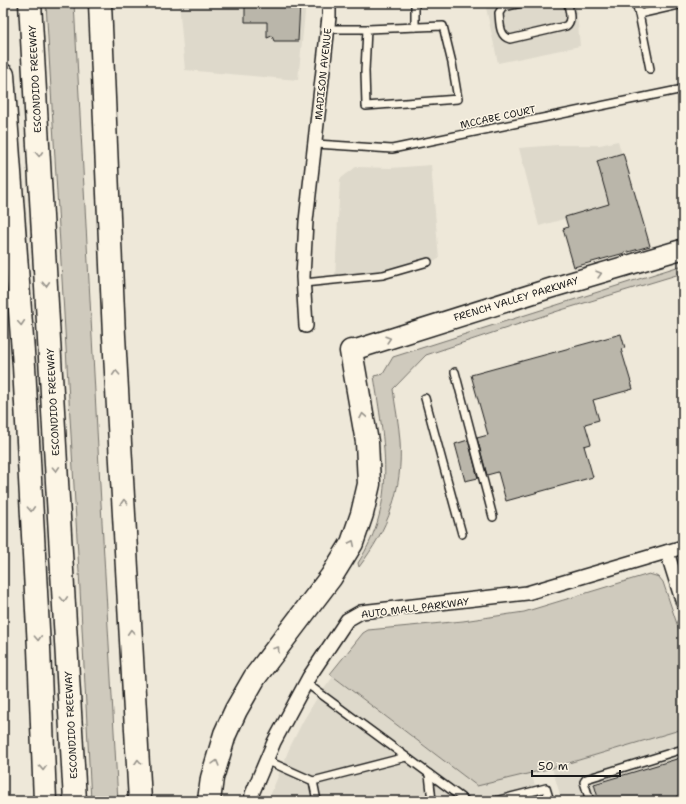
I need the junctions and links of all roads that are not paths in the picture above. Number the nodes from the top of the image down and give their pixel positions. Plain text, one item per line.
1 (30, 3) edge
2 (100, 3) edge
3 (328, 3) edge
4 (415, 3) edge
5 (521, 3) edge
6 (568, 3) edge
7 (636, 3) edge
8 (683, 4) edge
9 (639, 14) junction
10 (415, 27) junction
11 (367, 29) junction
12 (327, 30) junction
13 (650, 69) dead end
14 (3, 75) edge
15 (683, 89) edge
16 (316, 144) junction
17 (683, 250) edge
18 (428, 262) dead end
19 (304, 283) junction
20 (306, 326) dead end
21 (350, 351) joint
22 (455, 372) dead end
23 (425, 398) dead end
24 (493, 517) dead end
25 (462, 534) dead end
26 (683, 547) edge
27 (667, 552) junction
28 (683, 603) edge
29 (306, 683) junction
30 (683, 749) edge
31 (406, 757) junction
32 (266, 760) junction
33 (429, 774) junction
34 (313, 781) junction
35 (45, 801) edge
36 (75, 801) edge
37 (140, 801) edge
38 (209, 801) edge
39 (251, 801) edge
40 (317, 801) edge
41 (432, 801) edge
42 (466, 801) edge
43 (495, 801) edge
44 (550, 801) edge
45 (590, 801) edge

1 -> 36 highway, ESCONDIDO FREEWAY
37 -> 2 highway
3 - 12 street, MADISON AVENUE
4 - 10 lane
5 - 6 lane
7 - 9 lane
8 - 9 lane
9 - 13 lane
10 - 11 lane
10 - 11 lane
11 - 12 lane
12 - 16 street, MADISON AVENUE
14 -> 35 highway
15 - 16 lane, MCCABE COURT
16 - 19 street, MADISON AVENUE
21 -> 17 main road, FRENCH VALLEY PARKWAY
18 - 19 lane
19 - 20 street, MADISON AVENUE
38 -> 21 highway
22 - 24 lane
23 - 25 lane
26 - 27 street, AUTO MALL PARKWAY
27 - 28 street
27 - 29 street, AUTO MALL PARKWAY
29 - 31 lane
29 - 32 street, AUTO MALL PARKWAY
30 - 45 lane
31 - 33 lane
31 - 34 lane
32 - 34 lane
32 - 39 street, AUTO MALL PARKWAY
33 - 41 lane
33 - 42 lane
34 - 40 lane
43 - 44 lane

